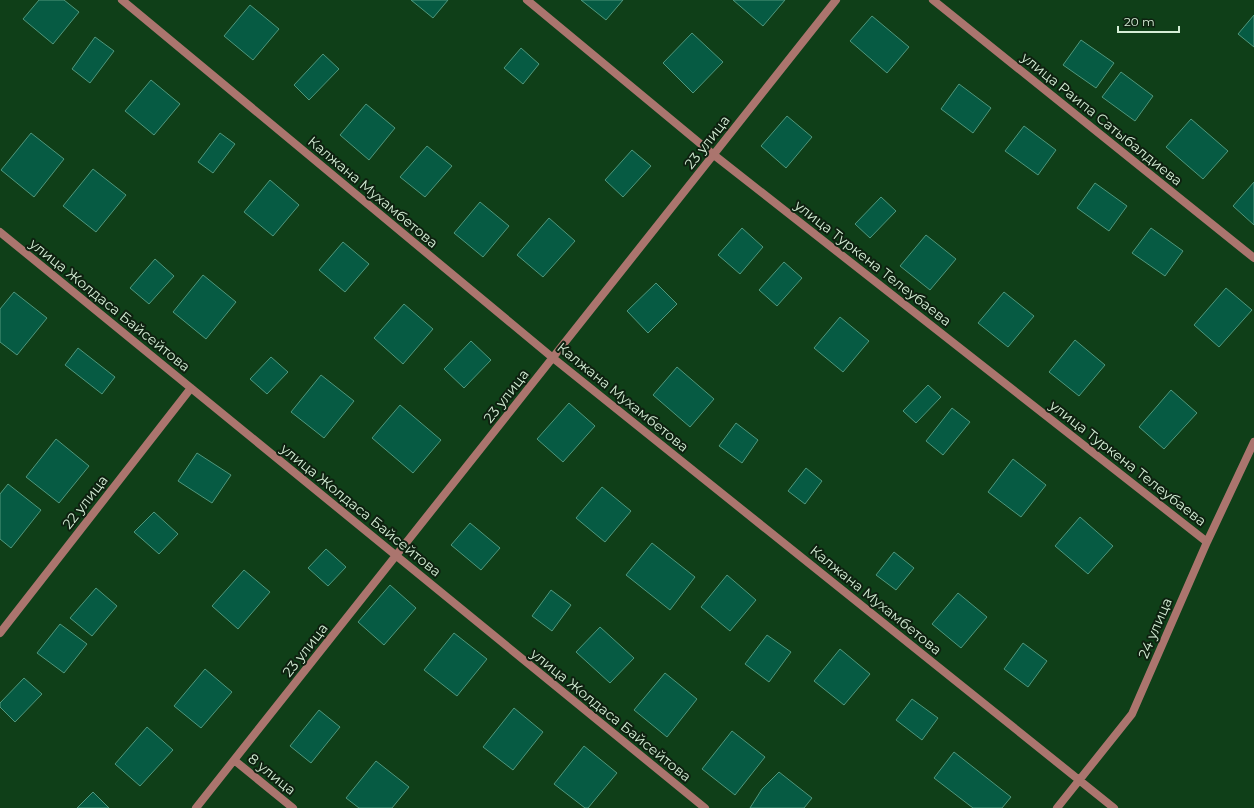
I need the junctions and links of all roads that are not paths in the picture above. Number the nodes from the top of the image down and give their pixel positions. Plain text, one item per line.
1 (122, 0) edge
2 (527, 0) edge
3 (836, 0) edge
4 (933, 0) edge
5 (714, 155) junction
6 (0, 232) edge
7 (1254, 258) edge
8 (553, 358) junction
9 (191, 388) junction
10 (1254, 442) edge
11 (1207, 542) junction
12 (396, 556) junction
13 (0, 633) edge
14 (234, 760) junction
15 (1079, 780) junction
16 (196, 808) edge
17 (293, 808) edge
18 (705, 808) edge
19 (1057, 808) edge
20 (1114, 808) edge

1 - 8 street, Калжана Мухамбетова
2 - 5 street, улица Туркена Телеубаева
3 - 5 street, 23 улица
4 - 7 street, улица Раипа Сатыбалдиева
5 - 8 street, 23 улица
5 - 11 street, улица Туркена Телеубаева
6 - 9 street, улица Жолдаса Байсейтова
8 - 12 street, 23 улица
8 - 15 street, Калжана Мухамбетова
9 - 12 street, улица Жолдаса Байсейтова
9 - 13 street, 22 улица
10 - 11 street, 24 улица
11 - 15 street, 24 улица
12 - 14 street, 23 улица
12 - 18 street, улица Жолдаса Байсейтова
14 - 16 street, 23 улица
14 - 17 street, 8 улица
15 - 19 street, 24 улица
15 - 20 street, Калжана Мухамбетова

